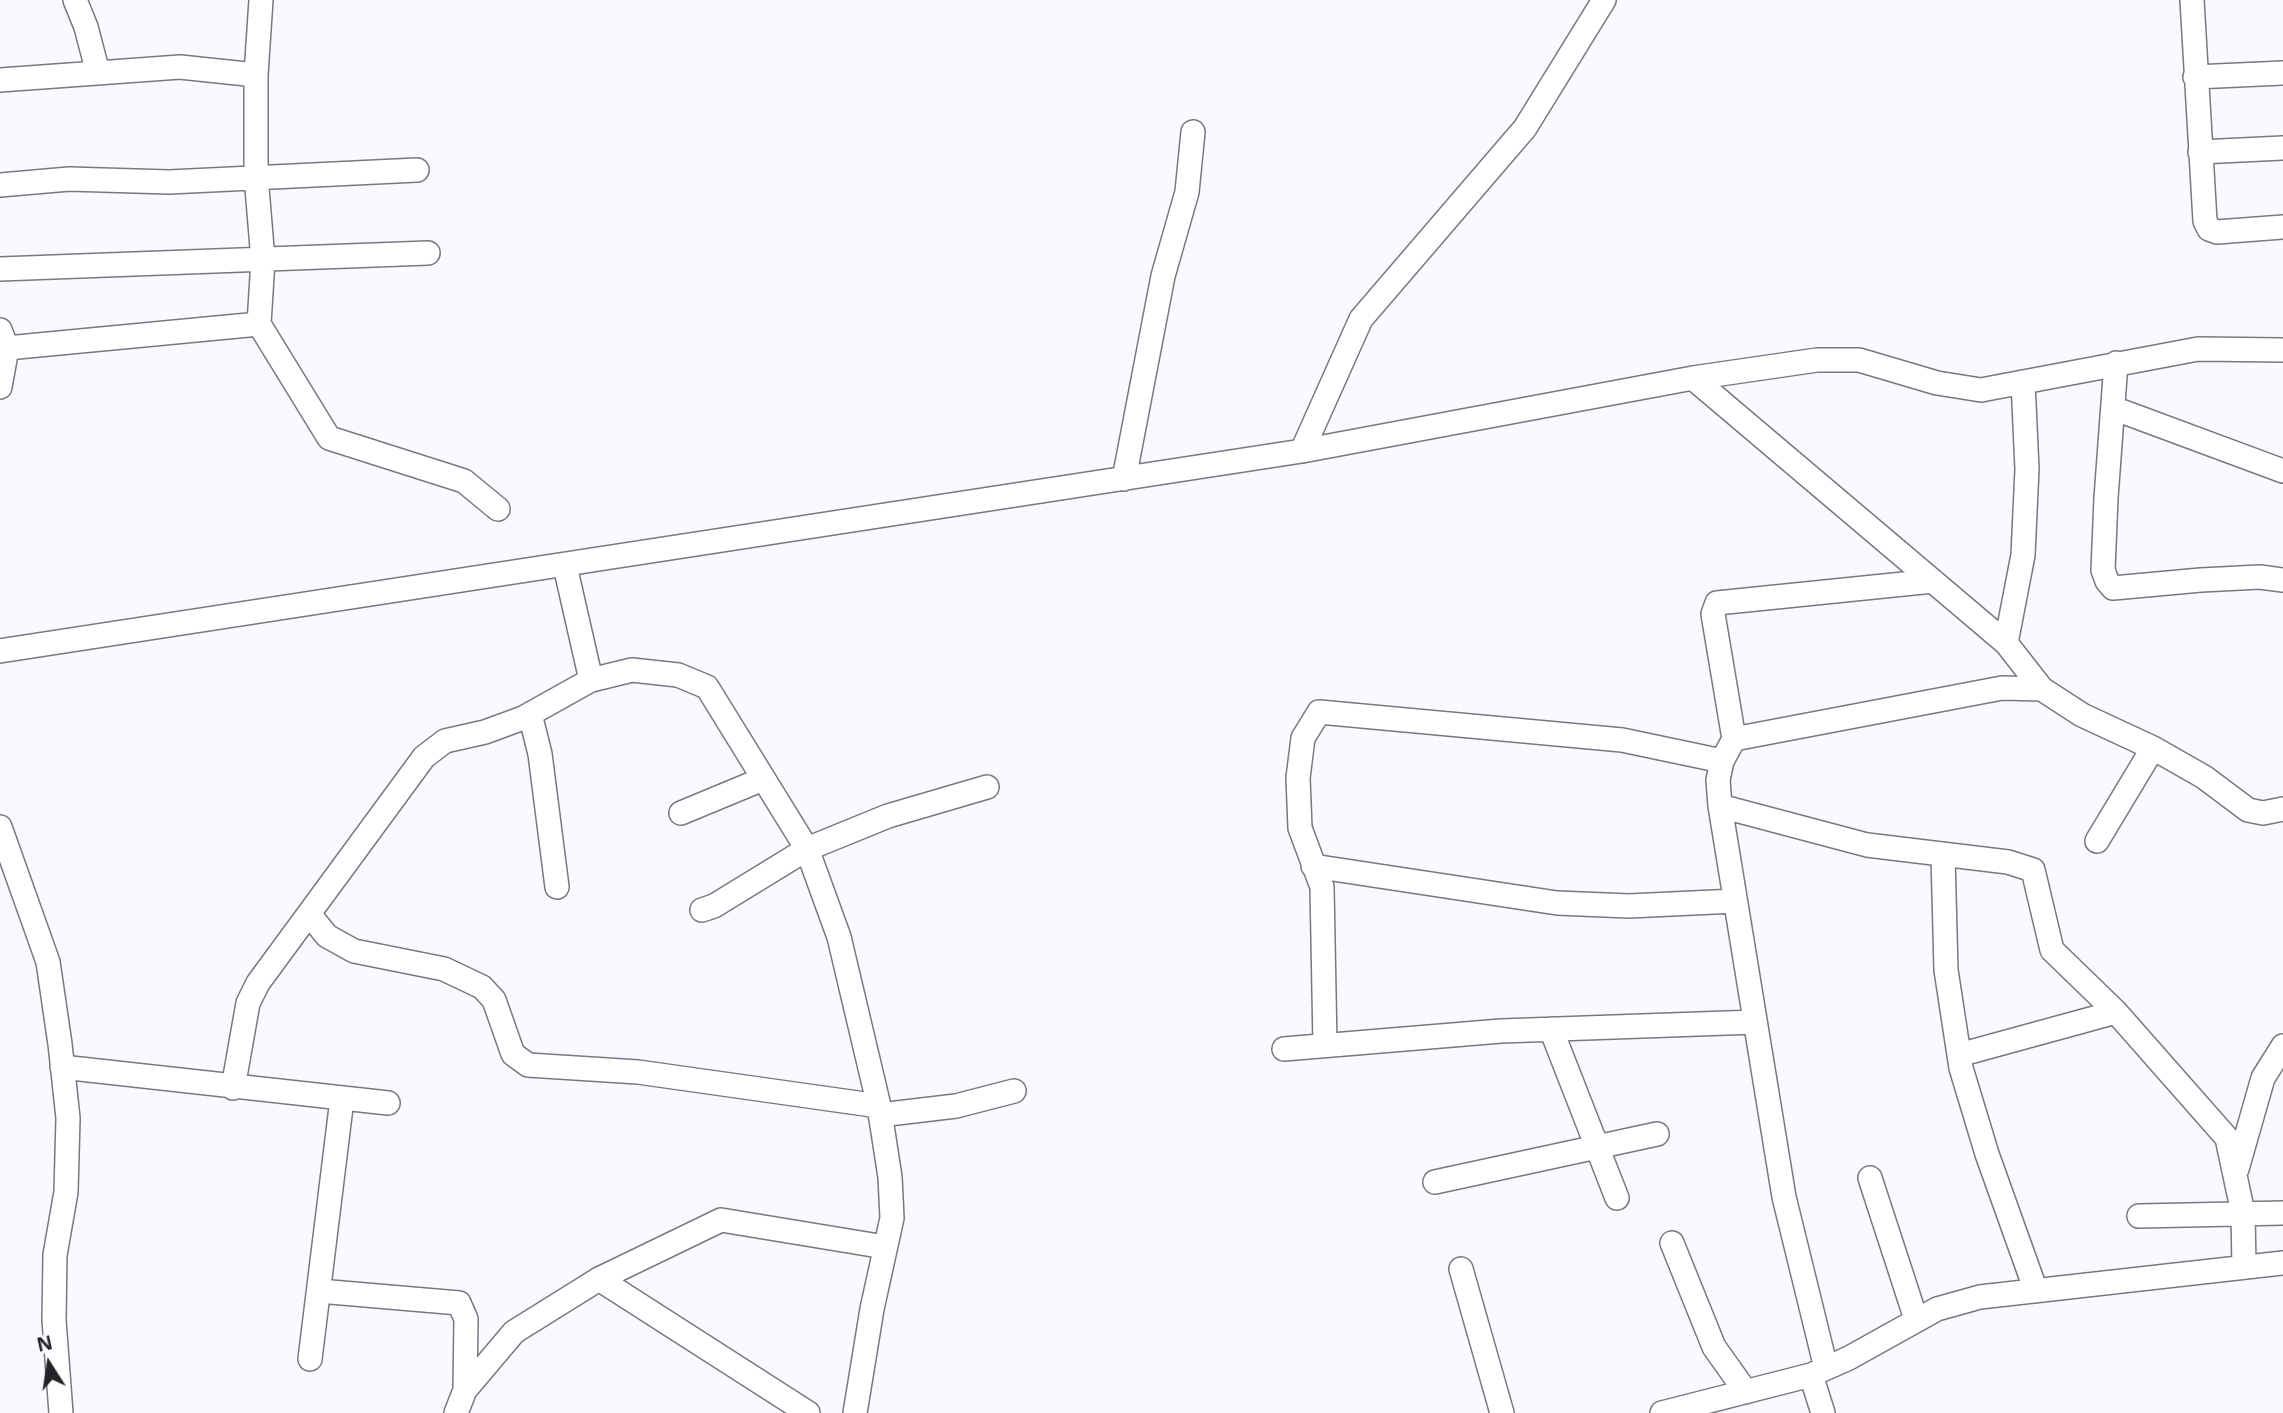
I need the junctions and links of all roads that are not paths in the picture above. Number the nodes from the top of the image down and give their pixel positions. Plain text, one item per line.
1 (75, 0) edge
2 (261, 0) edge
3 (1604, 0) edge
4 (2192, 0) edge
5 (98, 73) junction
6 (2283, 73) edge
7 (256, 75) junction
8 (2195, 77) junction
9 (0, 80) edge
10 (1193, 132) dead end
11 (2283, 148) edge
12 (2200, 152) junction
13 (417, 170) dead end
14 (256, 176) junction
15 (0, 185) edge
16 (2283, 227) edge
17 (428, 253) dead end
18 (263, 260) junction
19 (0, 269) edge
20 (259, 324) junction
21 (4, 339) edge
22 (2283, 350) edge
23 (2116, 363) junction
24 (1693, 378) junction
25 (2023, 382) junction
26 (0, 387) edge
27 (2113, 408) junction
28 (1302, 451) junction
29 (2283, 471) edge
30 (1124, 479) junction
31 (498, 509) dead end
32 (565, 566) junction
33 (2283, 580) edge
34 (1933, 582) junction
35 (2006, 643) junction
36 (0, 651) edge
37 (591, 680) junction
38 (2042, 689) junction
39 (530, 714) junction
40 (1734, 739) junction
41 (2153, 748) junction
42 (1722, 761) junction
43 (763, 779) junction
44 (987, 787) dead end
45 (1720, 806) junction
46 (2283, 809) edge
47 (681, 813) dead end
48 (0, 827) edge
49 (2097, 841) dead end
50 (807, 849) junction
51 (1943, 856) junction
52 (1313, 866) junction
53 (557, 887) dead end
54 (1735, 901) junction
55 (702, 910) dead end
56 (309, 914) junction
57 (2116, 1012) junction
58 (1755, 1022) junction
59 (1551, 1028) junction
60 (1325, 1045) junction
61 (2283, 1046) edge
62 (1284, 1049) dead end
63 (1959, 1055) junction
64 (62, 1067) junction
65 (233, 1088) junction
66 (1014, 1091) dead end
67 (342, 1099) junction
68 (388, 1103) dead end
69 (880, 1110) junction
70 (1657, 1134) dead end
71 (1597, 1146) junction
72 (2236, 1172) junction
73 (1870, 1178) dead end
74 (1435, 1182) dead end
75 (1617, 1198) dead end
76 (2243, 1213) junction
77 (2283, 1213) edge
78 (2139, 1216) dead end
79 (1672, 1243) dead end
80 (885, 1247) junction
81 (2283, 1263) edge
82 (2244, 1267) junction
83 (1461, 1269) dead end
84 (598, 1279) junction
85 (2036, 1291) junction
86 (318, 1292) junction
87 (1916, 1319) junction
88 (310, 1359) dead end
89 (1818, 1372) junction
90 (465, 1391) junction
91 (1746, 1392) junction
92 (61, 1413) edge
93 (456, 1413) edge
94 (808, 1413) edge
95 (855, 1413) edge
96 (1502, 1413) edge
97 (1662, 1413) edge
98 (1824, 1413) edge

1 - 5 street
2 - 7 street
3 - 28 street
4 - 8 street
5 - 7 street
5 - 9 street
6 - 8 street
7 - 14 street
8 - 12 street
10 - 30 street
11 - 12 street
12 - 16 street
13 - 14 street
14 - 15 street
14 - 18 street
17 - 18 street
18 - 19 street
18 - 20 street
20 - 21 street
20 - 31 street
21 - 26 street
22 - 23 street
23 - 25 street
23 - 27 street
24 - 25 street
24 - 28 street
24 - 34 street
25 - 35 street
27 - 29 street
27 - 33 street
28 - 30 street
30 - 32 street
32 - 36 street
32 - 37 street
34 - 35 street
34 - 40 street
35 - 38 street
37 - 39 street
37 - 43 street
38 - 40 street
38 - 41 street
39 - 53 street
39 - 56 street
40 - 42 street
41 - 46 street
41 - 49 street
42 - 45 street
42 - 52 street
43 - 47 street
43 - 50 street
44 - 50 street
45 - 51 street
45 - 54 street
48 - 64 street
50 - 55 street
50 - 69 street
51 - 57 street
51 - 63 street
52 - 54 street
52 - 60 street
54 - 58 street
56 - 65 street
56 - 69 street
57 - 63 street
57 - 72 street
58 - 59 street
58 - 89 street
59 - 60 street
59 - 71 street
60 - 62 street
61 - 72 street
63 - 85 street
64 - 65 street
64 - 92 street
65 - 67 street
66 - 69 street
67 - 68 street
67 - 86 street
69 - 80 street
70 - 71 street
71 - 74 street
71 - 75 street
72 - 76 street
73 - 87 street
76 - 77 street
76 - 78 street
76 - 82 street
79 - 91 street
80 - 84 street
80 - 95 street
81 - 82 street
82 - 85 street
83 - 96 street
84 - 90 street
84 - 94 street
85 - 87 street
86 - 88 street
86 - 90 street
87 - 89 street
89 - 91 street
89 - 98 street
90 - 93 street
91 - 97 street

